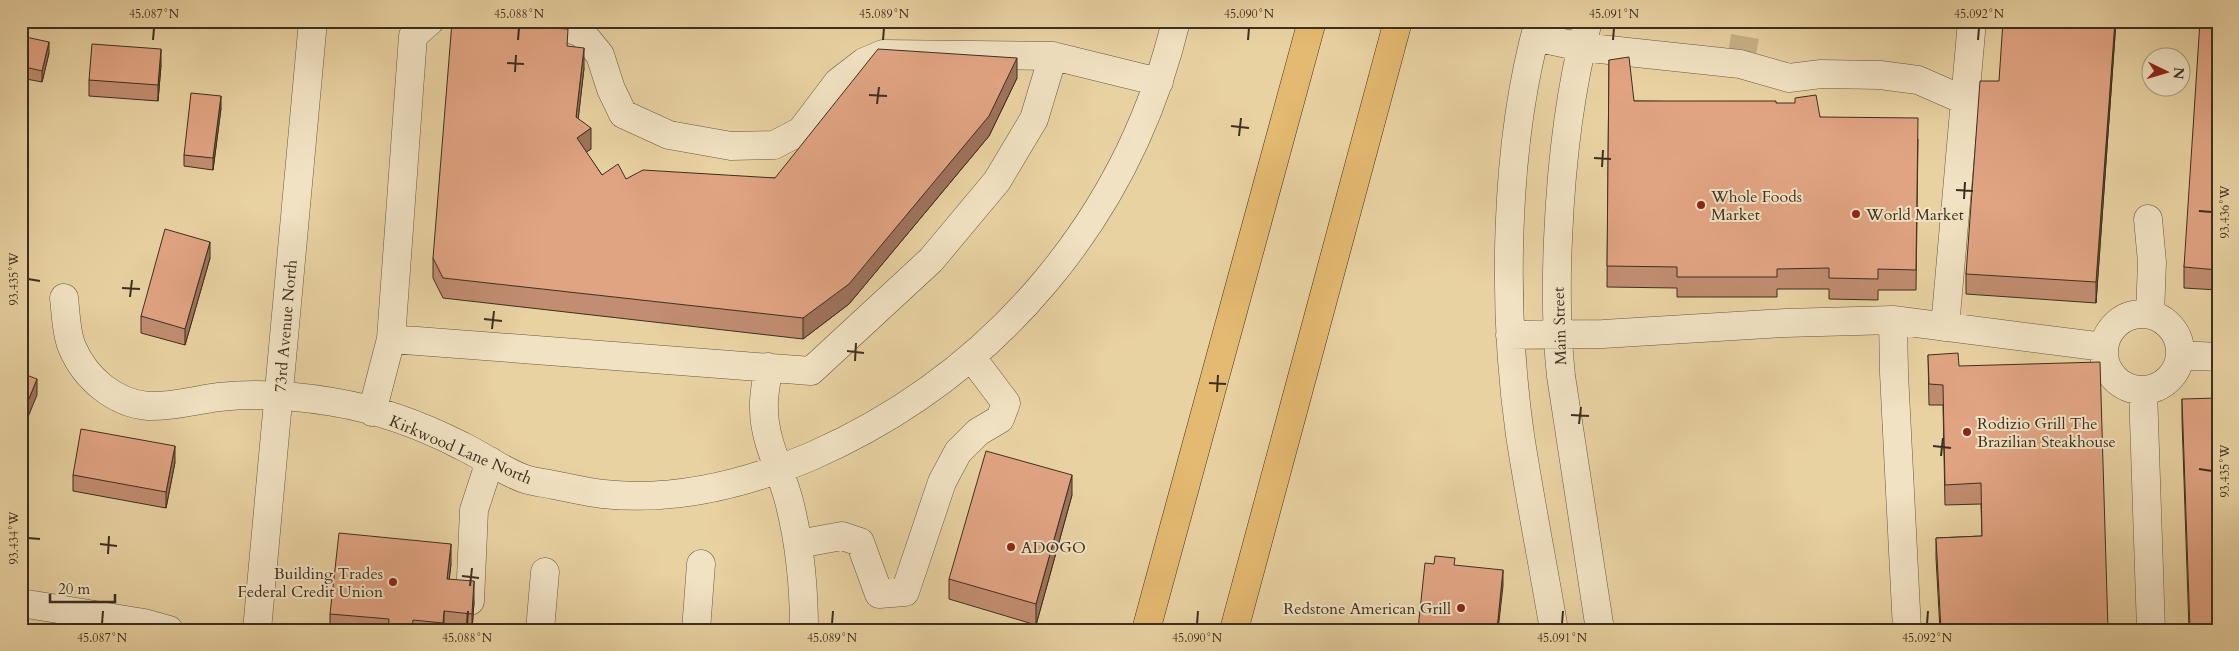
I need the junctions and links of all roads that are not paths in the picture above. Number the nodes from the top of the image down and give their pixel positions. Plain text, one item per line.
1 (313, 21) edge
2 (430, 21) edge
3 (545, 21) edge
4 (1176, 21) edge
5 (1312, 21) edge
6 (1398, 21) edge
7 (1588, 21) edge
8 (1972, 21) edge
9 (1537, 29) edge
10 (1581, 48) junction
11 (1053, 56) junction
12 (1159, 82) junction
13 (1966, 101) junction
14 (2148, 219) dead end
15 (64, 298) dead end
16 (2150, 315) junction
17 (1894, 320) junction
18 (1945, 327) junction
19 (1556, 335) junction
20 (1510, 336) junction
21 (391, 340) junction
22 (2104, 347) junction
23 (2180, 354) junction
24 (2218, 357) edge
25 (972, 358) junction
26 (768, 367) junction
27 (2143, 390) junction
28 (279, 397) junction
29 (372, 412) junction
30 (490, 461) junction
31 (779, 470) junction
32 (798, 544) junction
33 (701, 564) dead end
34 (545, 572) dead end
35 (470, 601) edge
36 (21, 603) edge
37 (169, 630) edge
38 (257, 630) edge
39 (540, 630) edge
40 (696, 630) edge
41 (804, 630) edge
42 (1146, 630) edge
43 (1234, 630) edge
44 (1554, 630) edge
45 (1600, 630) edge
46 (1907, 630) edge
47 (2151, 630) edge

1 - 28 street, 73rd Avenue North
2 - 21 street
3 - 11 street
4 - 12 street, Kirkwood Lane North
5 - 42 highway
6 - 43 highway
7 - 10 street, Main Street
8 - 13 street
9 - 10 street
9 - 20 street
10 - 13 street
10 - 19 street, Main Street
11 - 12 street
11 - 26 street
12 - 25 street, Kirkwood Lane North
13 - 18 street
14 - 16 street
15 - 28 street, Kirkwood Lane North
16 - 22 street
16 - 23 street
17 - 18 street
17 - 19 street
17 - 46 street
18 - 22 street
19 - 20 street
19 - 45 street, Main Street
20 - 44 street
21 - 26 street
21 - 29 street
22 - 27 street
23 - 24 street
23 - 27 street
25 - 31 street, Kirkwood Lane North
25 - 32 street
26 - 31 street
27 - 47 street
28 - 29 street, Kirkwood Lane North
28 - 38 street, 73rd Avenue North
29 - 30 street, Kirkwood Lane North
30 - 31 street, Kirkwood Lane North
30 - 35 street
31 - 32 street
32 - 41 street
33 - 40 street
34 - 39 street
36 - 37 street

